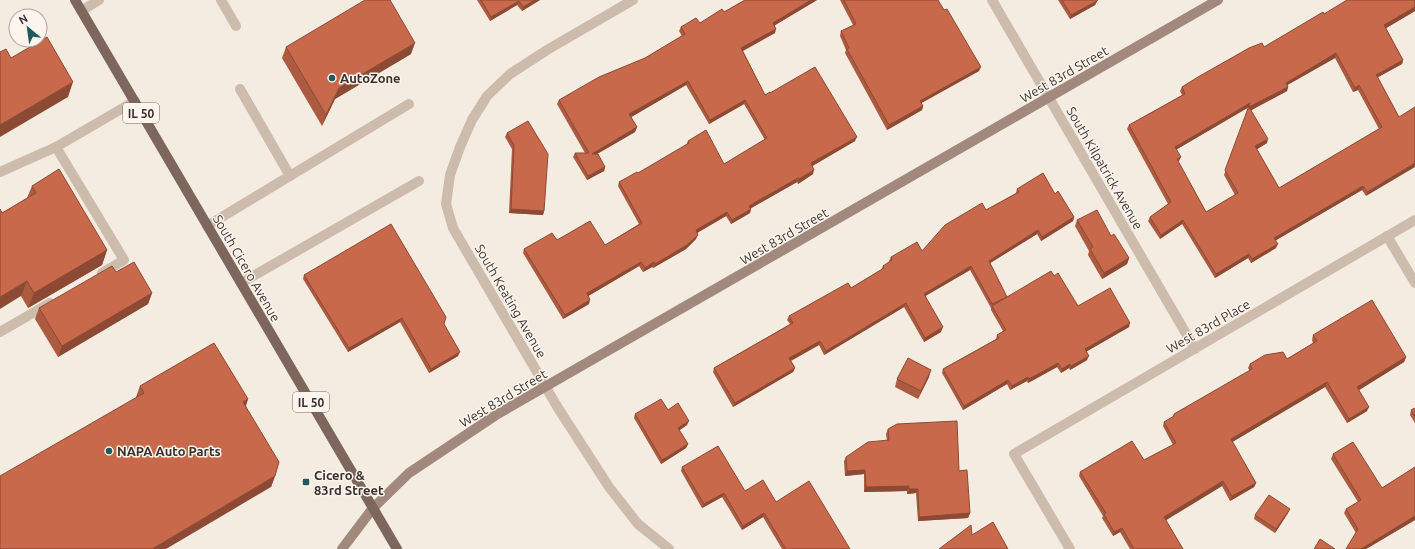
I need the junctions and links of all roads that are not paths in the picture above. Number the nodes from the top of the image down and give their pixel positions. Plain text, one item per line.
1 (75, 0) edge
2 (99, 0) edge
3 (221, 0) edge
4 (633, 0) edge
5 (992, 0) edge
6 (1218, 0) edge
7 (81, 11) junction
8 (236, 26) dead end
9 (240, 89) dead end
10 (1049, 98) junction
11 (134, 101) junction
12 (409, 104) dead end
13 (56, 147) junction
14 (0, 172) edge
15 (290, 176) junction
16 (419, 181) dead end
17 (1415, 220) edge
18 (207, 226) junction
19 (1387, 236) junction
20 (97, 276) edge
21 (241, 283) junction
22 (1415, 283) edge
23 (55, 300) edge
24 (0, 332) edge
25 (1195, 349) junction
26 (546, 387) junction
27 (373, 508) junction
28 (342, 549) edge
29 (397, 549) edge
30 (669, 549) edge
31 (1070, 549) edge

1 - 7 main road, South Cicero Avenue / IL 50
2 - 7 street
3 - 8 street
4 - 26 street, South Keating Avenue
5 - 10 street, South Kilpatrick Avenue
6 - 10 street, West 83rd Street
7 - 11 main road, South Cicero Avenue / IL 50
9 - 15 street
10 - 25 street, South Kilpatrick Avenue
10 - 26 street, West 83rd Street
11 - 13 street
11 - 18 main road, South Cicero Avenue / IL 50
12 - 15 street
13 - 14 street
13 - 20 street
15 - 18 street
16 - 21 street
17 - 19 street, West 83rd Place
18 - 21 main road, South Cicero Avenue / IL 50
19 - 22 street
19 - 25 street, West 83rd Place
21 - 27 main road, South Cicero Avenue / IL 50
23 - 24 street
25 - 31 street, West 83rd Place
26 - 27 street, West 83rd Street
26 - 30 street, South Keating Avenue
27 - 28 street, West 83rd Street
27 - 29 main road, South Cicero Avenue / IL 50

